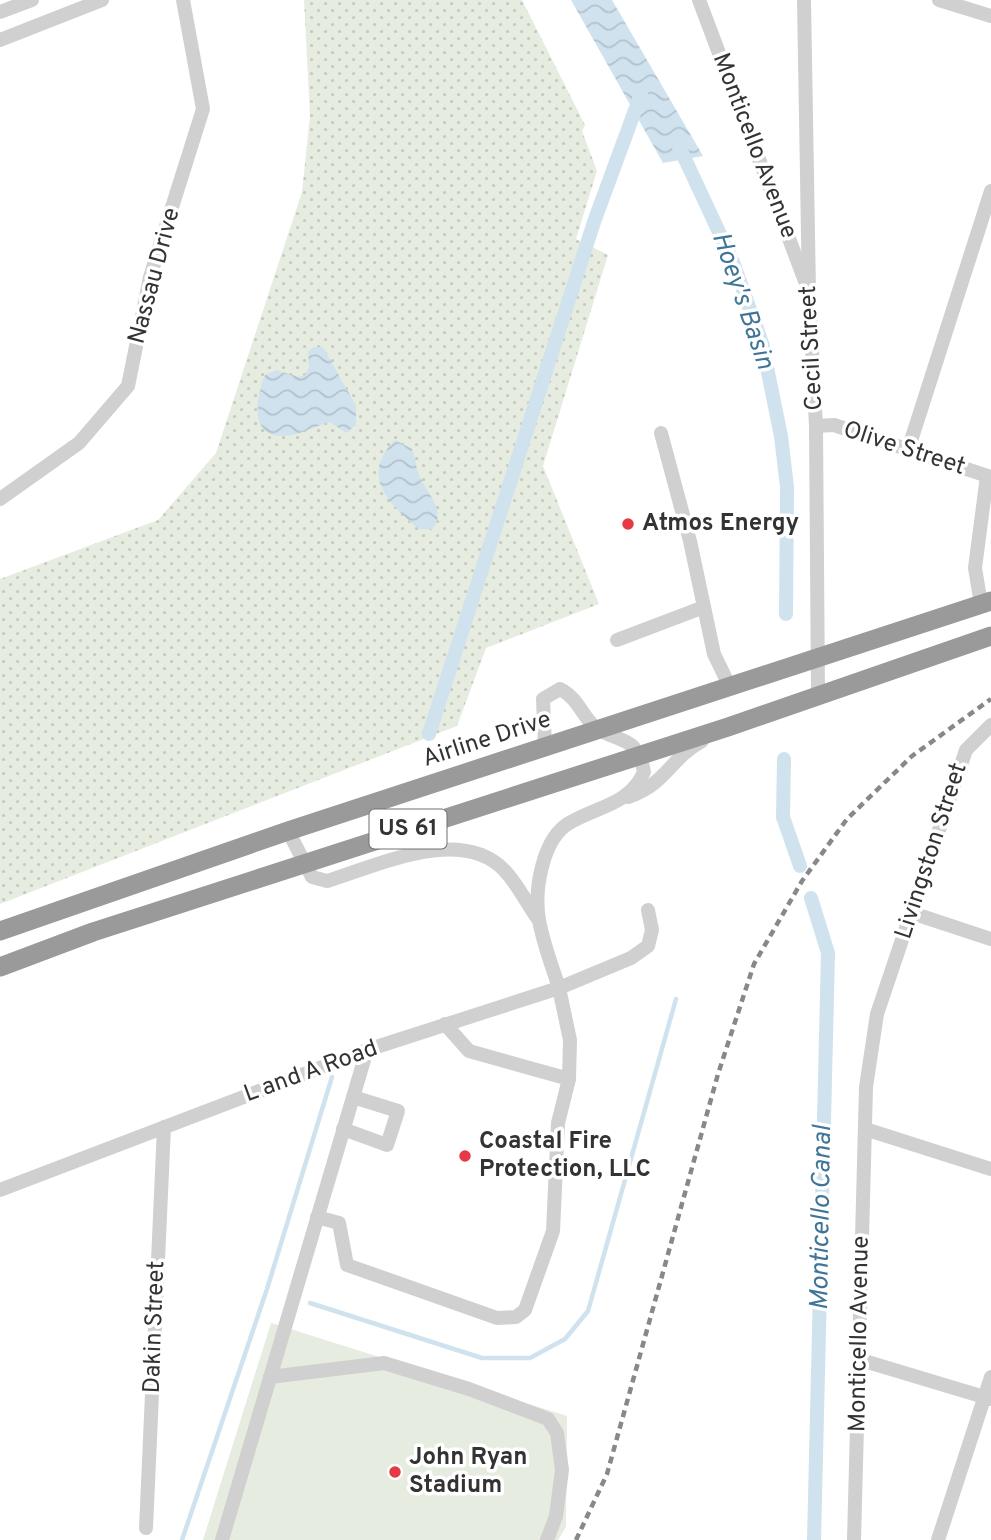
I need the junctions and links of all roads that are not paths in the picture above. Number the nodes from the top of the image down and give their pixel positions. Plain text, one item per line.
1 (31, 0) edge
2 (102, 0) edge
3 (183, 0) edge
4 (699, 0) edge
5 (804, 0) edge
6 (939, 0) edge
7 (0, 12) edge
8 (991, 16) edge
9 (0, 40) edge
10 (991, 191) edge
11 (809, 292) junction
12 (816, 426) junction
13 (661, 433) dead end
14 (908, 450) junction
15 (989, 476) edge
16 (0, 499) edge
17 (986, 602) edge
18 (704, 607) junction
19 (991, 636) edge
20 (617, 640) dead end
21 (816, 658) junction
22 (729, 685) junction
23 (818, 696) junction
24 (991, 725) edge
25 (729, 727) junction
26 (597, 729) junction
27 (545, 746) junction
28 (640, 756) junction
29 (624, 799) junction
30 (288, 831) junction
31 (302, 863) junction
32 (648, 910) dead end
33 (912, 913) junction
34 (538, 919) junction
35 (0, 931) edge
36 (991, 939) edge
37 (0, 967) edge
38 (559, 988) junction
39 (445, 1024) junction
40 (368, 1050) junction
41 (569, 1079) junction
42 (353, 1097) junction
43 (164, 1127) junction
44 (343, 1129) junction
45 (865, 1129) junction
46 (991, 1168) edge
47 (0, 1190) edge
48 (317, 1217) junction
49 (860, 1360) junction
50 (270, 1377) junction
51 (991, 1377) edge
52 (988, 1398) edge
53 (146, 1528) dead end
54 (222, 1540) edge
55 (547, 1540) edge
56 (854, 1540) edge
57 (937, 1540) edge

1 - 7 street
2 - 9 street
3 - 16 street, Nassau Drive
4 - 11 street, Monticello Avenue
5 - 11 street, Cecil Street
6 - 8 street
10 - 14 street
11 - 12 street, Cecil Street
12 - 14 street, Olive Street
12 - 21 street, Cecil Street
13 - 18 street
14 - 15 street, Olive Street
15 - 17 street
17 - 21 highway, Airline Drive / US 61
18 - 20 street
18 - 22 street
19 - 23 highway, US 61
21 - 22 highway, Airline Drive / US 61
21 - 23 street, Cecil Street
22 - 26 highway, Airline Drive / US 61
23 - 25 highway, US 61
24 - 33 street, Livingston Street
25 - 28 highway, US 61
25 - 29 street
26 - 27 highway, Airline Drive / US 61
26 - 27 street
26 - 28 street
27 - 30 highway, Airline Drive / US 61
28 - 29 street
28 - 31 highway, US 61
29 - 34 street
30 - 31 street
30 - 35 highway, Airline Drive / US 61
31 - 34 street
31 - 37 highway, US 61
32 - 38 street, L and A Road
33 - 36 street
33 - 45 street, Livingston Street
34 - 38 street
38 - 39 street, L and A Road
38 - 41 street
39 - 40 street, L and A Road
39 - 41 street
40 - 42 street
40 - 43 street, L and A Road
41 - 48 street
42 - 44 street
42 - 44 street
43 - 47 street, L and A Road
43 - 53 street, Dakin Street
44 - 48 street
45 - 46 street
45 - 49 street, Monticello Avenue
48 - 50 street
49 - 52 street
49 - 56 street, Monticello Avenue
50 - 54 street
50 - 55 street
51 - 52 street
52 - 57 street

